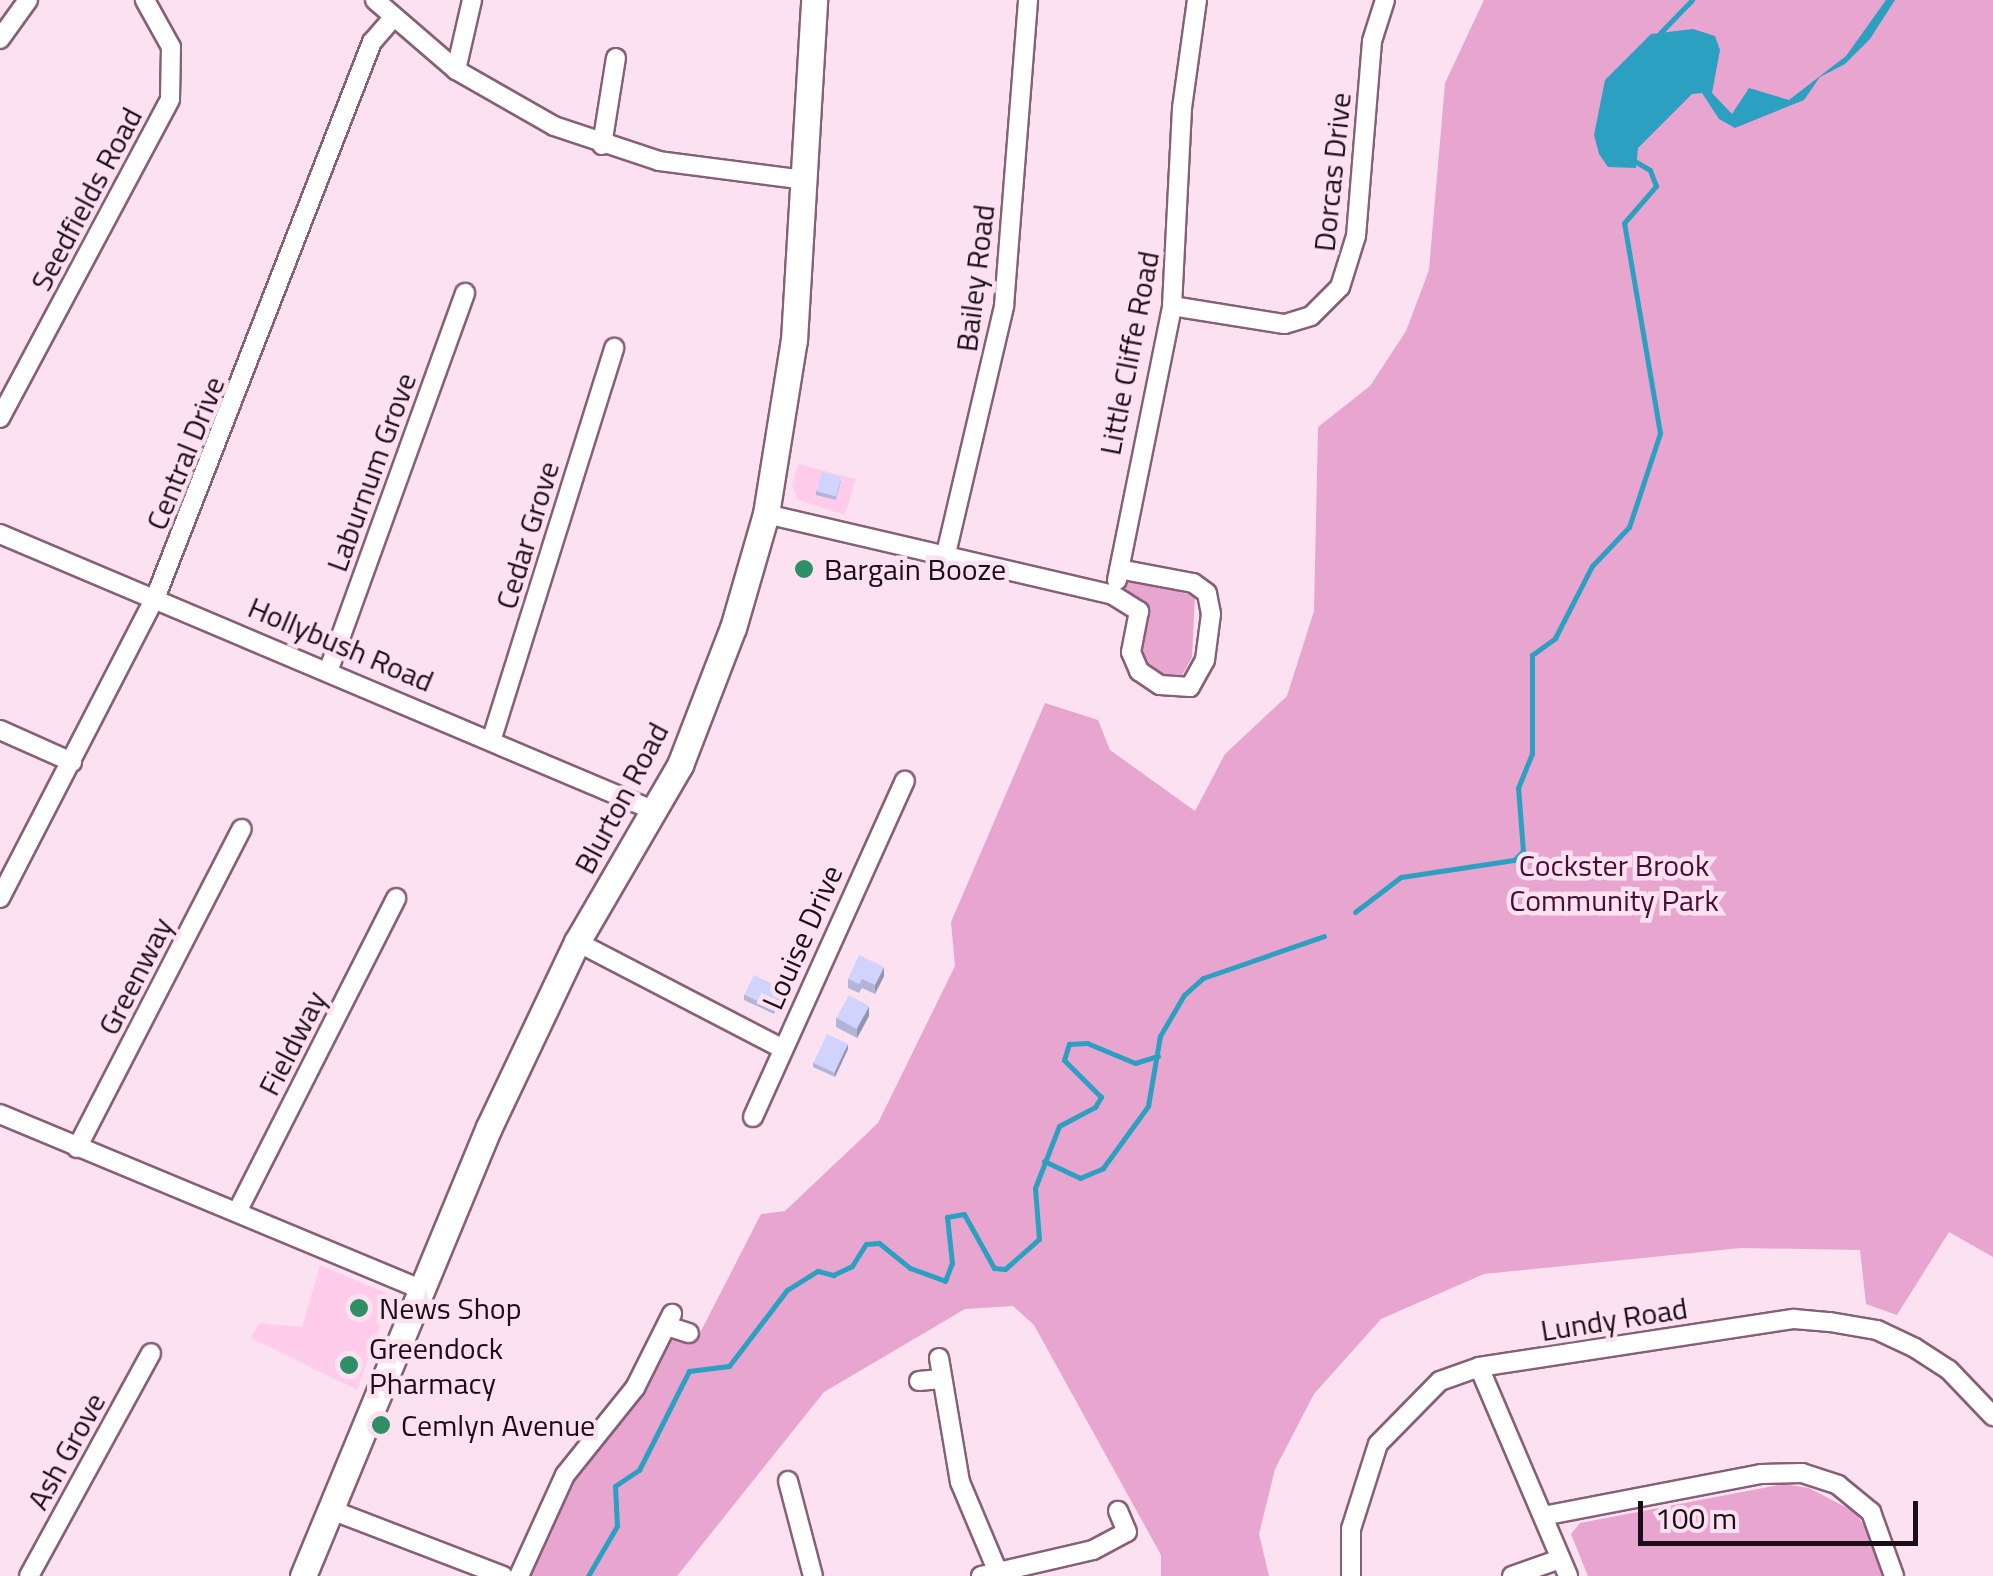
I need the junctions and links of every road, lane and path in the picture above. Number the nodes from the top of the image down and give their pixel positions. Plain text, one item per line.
1 (28, 0) edge
2 (145, 0) edge
3 (375, 0) edge
4 (472, 0) edge
5 (814, 0) edge
6 (1028, 0) edge
7 (1197, 0) edge
8 (1385, 0) edge
9 (393, 18) junction
10 (0, 39) edge
11 (616, 58) dead end
12 (456, 70) junction
13 (602, 146) junction
14 (806, 180) junction
15 (465, 294) dead end
16 (1172, 306) junction
17 (614, 348) dead end
18 (0, 418) edge
19 (766, 514) junction
20 (0, 534) edge
21 (945, 558) junction
22 (1119, 568) junction
23 (1113, 595) junction
24 (156, 596) junction
25 (329, 669) junction
26 (0, 730) edge
27 (492, 738) junction
28 (72, 762) junction
29 (905, 780) dead end
30 (657, 812) junction
31 (242, 829) dead end
32 (0, 898) edge
33 (396, 898) dead end
34 (577, 942) junction
35 (784, 1049) junction
36 (0, 1114) edge
37 (753, 1118) dead end
38 (78, 1148) junction
39 (237, 1212) junction
40 (422, 1290) junction
41 (689, 1333) dead end
42 (151, 1353) dead end
43 (940, 1358) dead end
44 (1480, 1367) junction
45 (941, 1379) junction
46 (919, 1381) dead end
47 (1993, 1416) edge
48 (783, 1493) dead end
49 (334, 1511) junction
50 (1118, 1512) dead end
51 (1543, 1516) junction
52 (1564, 1568) edge
53 (989, 1573) edge
54 (29, 1576) edge
55 (303, 1576) edge
56 (503, 1576) edge
57 (519, 1576) edge
58 (812, 1576) edge
59 (1351, 1576) edge
60 (1512, 1576) edge
61 (1894, 1576) edge

1 - 10 street
2 - 18 street, Seedfields Road
3 - 9 street
4 - 12 street
5 - 14 street, Blurton Road
6 - 21 street, Bailey Road
7 - 16 street, Little Cliffe Road
8 - 16 street, Dorcas Drive
9 - 12 street
9 - 24 street, Central Drive
11 - 13 street
12 - 13 street
13 - 14 street
14 - 19 street, Blurton Road
15 - 25 street, Laburnum Grove
16 - 22 street, Little Cliffe Road
17 - 27 street, Cedar Grove
19 - 21 street
19 - 30 street, Blurton Road
20 - 24 street, Hollybush Road
21 - 23 street
22 - 23 street, Little Cliffe Road
22 - 23 street
24 - 25 street, Hollybush Road
24 - 28 street, Central Drive
25 - 27 street, Hollybush Road
26 - 28 street
27 - 30 street, Hollybush Road
28 - 32 street, Central Drive
29 - 35 street, Louise Drive
30 - 34 street, Blurton Road
31 - 38 street, Greenway
33 - 39 street, Fieldway
34 - 35 street
34 - 40 street, Blurton Road
35 - 37 street, Louise Drive
36 - 38 street
38 - 39 street
39 - 40 street
40 - 49 street, Blurton Road
41 - 57 street
42 - 54 street, Ash Grove
43 - 45 street
44 - 47 street, Lundy Road
44 - 51 street
44 - 59 street, Lundy Road
45 - 46 street
45 - 53 street
48 - 58 street
49 - 55 street, Blurton Road
49 - 56 street
50 - 53 street
51 - 52 street
51 - 61 street
52 - 60 street

